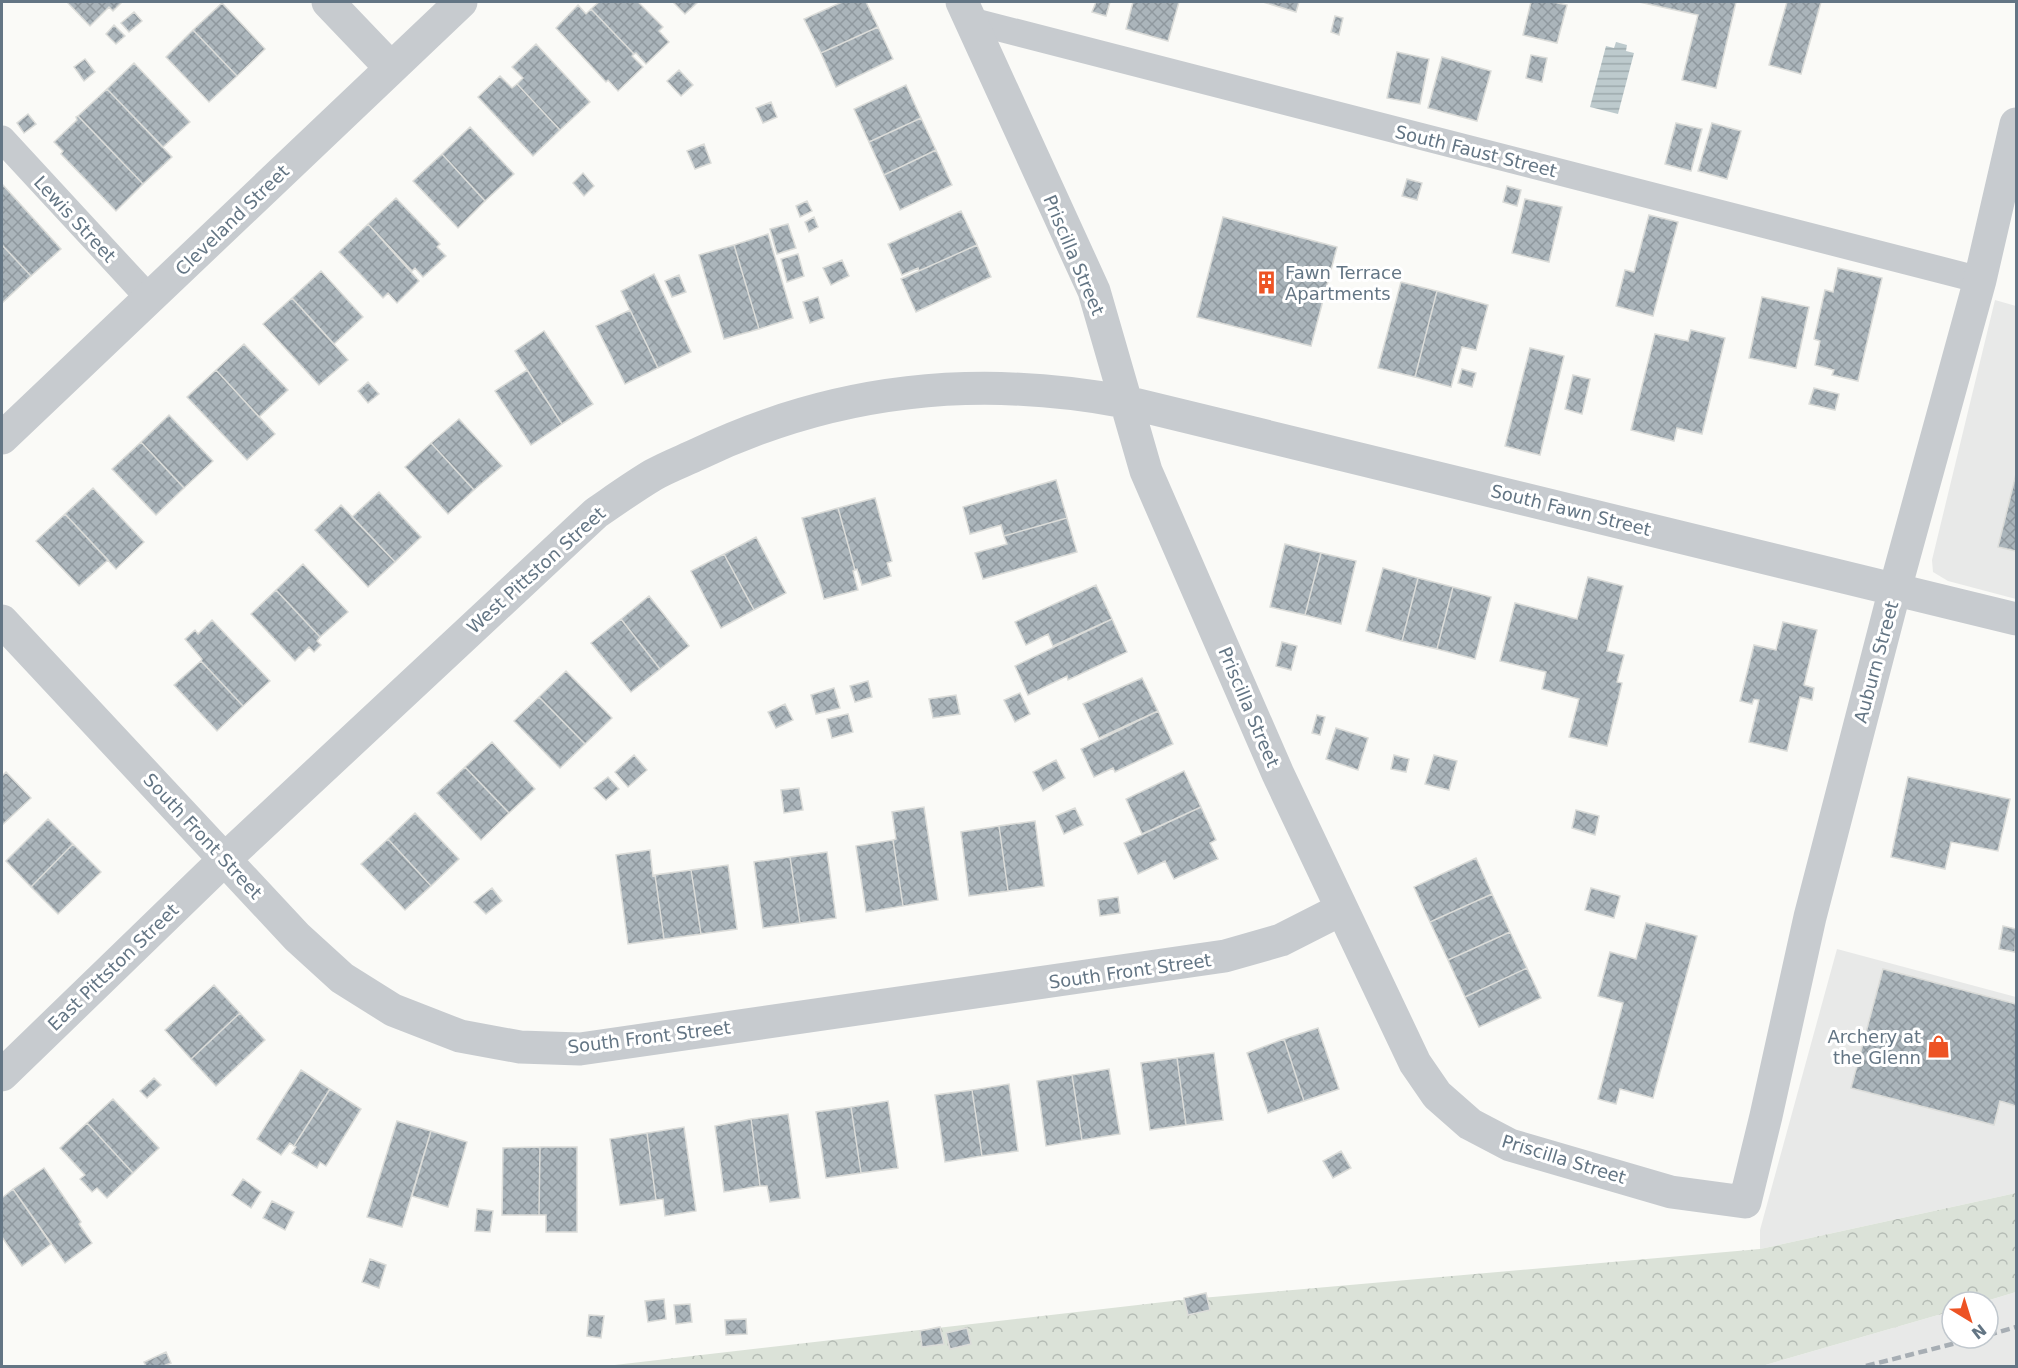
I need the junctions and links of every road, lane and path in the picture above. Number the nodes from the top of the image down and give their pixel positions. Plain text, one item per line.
1 (328, 2) edge
2 (461, 2) edge
3 (967, 11) edge
4 (391, 68) junction
5 (2016, 124) edge
6 (2, 139) edge
7 (1980, 280) junction
8 (149, 298) junction
9 (1126, 402) junction
10 (2, 438) edge
11 (1895, 589) junction
12 (2016, 619) edge
13 (2, 621) edge
14 (225, 859) junction
15 (1342, 909) junction
16 (2, 1075) edge
17 (1745, 1202) joint

1 - 4 street
2 - 4 street, Cleveland Street
3 - 7 lane, South Faust Street
3 - 9 street, Priscilla Street
4 - 8 street, Cleveland Street
5 - 7 street, Auburn Street
6 - 8 lane, Lewis Street
7 - 11 street, Auburn Street
8 - 10 street, Cleveland Street
9 - 11 street, South Fawn Street
9 - 14 street, West Pittston Street
9 - 15 street, Priscilla Street
11 - 12 street, South Fawn Street
11 - 17 street, Auburn Street
13 - 14 street, South Front Street
14 - 15 street, South Front Street
14 - 16 street, East Pittston Street
15 - 17 street, Priscilla Street

